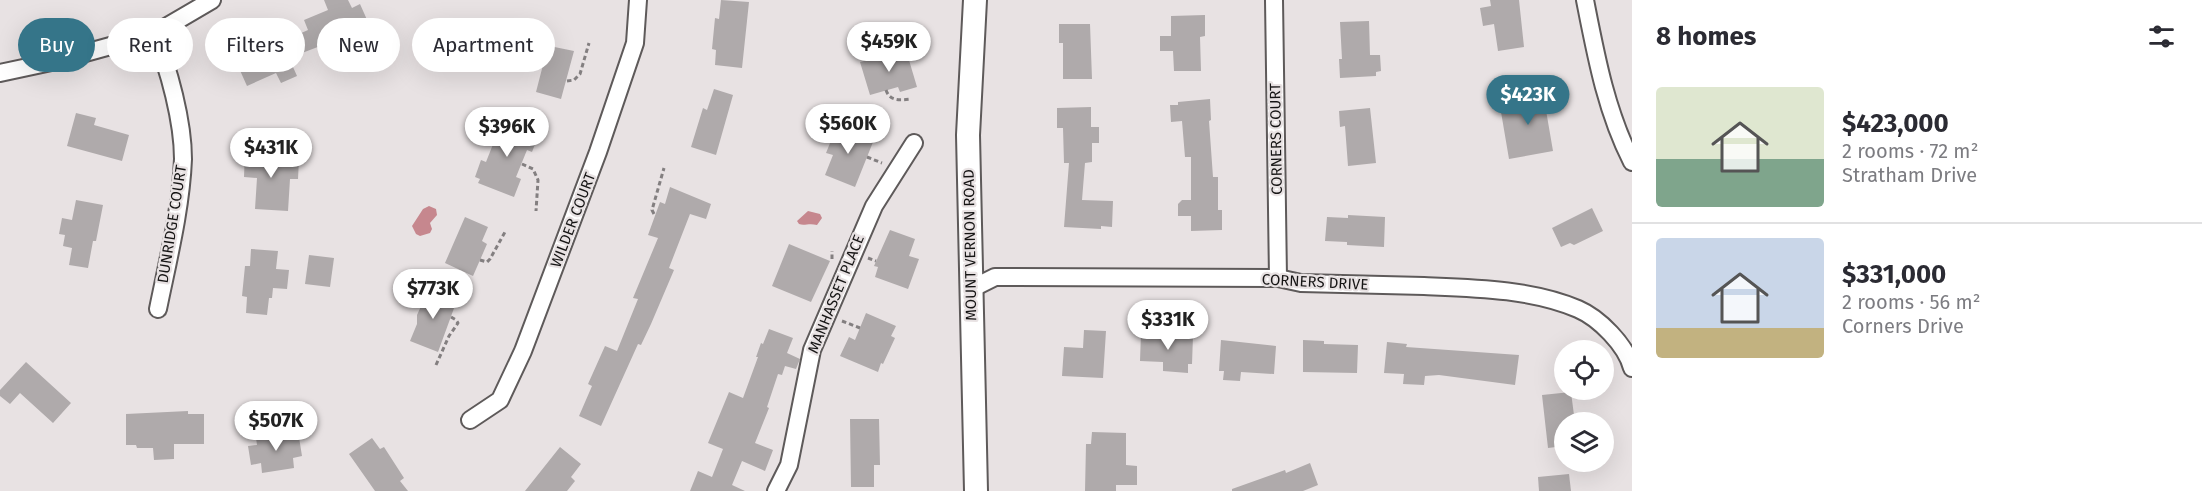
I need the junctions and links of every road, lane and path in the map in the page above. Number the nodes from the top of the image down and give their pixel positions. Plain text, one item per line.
1 (212, 0) edge
2 (638, 0) edge
3 (975, 0) edge
4 (1274, 0) edge
5 (1585, 0) edge
6 (181, 18) edge
7 (589, 43) dead end
8 (107, 47) edge
9 (167, 72) edge
10 (0, 73) edge
11 (567, 81) dead end
12 (886, 90) dead end
13 (911, 99) dead end
14 (914, 143) dead end
15 (1632, 162) edge
16 (522, 164) dead end
17 (664, 168) dead end
18 (536, 211) dead end
19 (654, 214) dead end
20 (505, 232) dead end
21 (480, 260) dead end
22 (1278, 278) junction
23 (971, 289) junction
24 (158, 309) dead end
25 (451, 316) dead end
26 (436, 365) dead end
27 (1632, 368) edge
28 (470, 420) dead end
29 (776, 491) edge
30 (976, 491) edge

1 - 6 street
2 - 28 street, WILDER COURT
3 - 23 main road, MOUNT VERNON ROAD
4 - 22 street, CORNERS COURT
5 - 15 street
7 - 11 path
8 - 10 street
9 - 24 street, DUNRIDGE COURT
12 - 13 path
14 - 29 street, MANHASSET PLACE
16 - 18 path
17 - 19 path
20 - 21 path
22 - 23 street, CORNERS DRIVE
22 - 27 street, CORNERS DRIVE
23 - 30 main road, MOUNT VERNON ROAD
25 - 26 path

